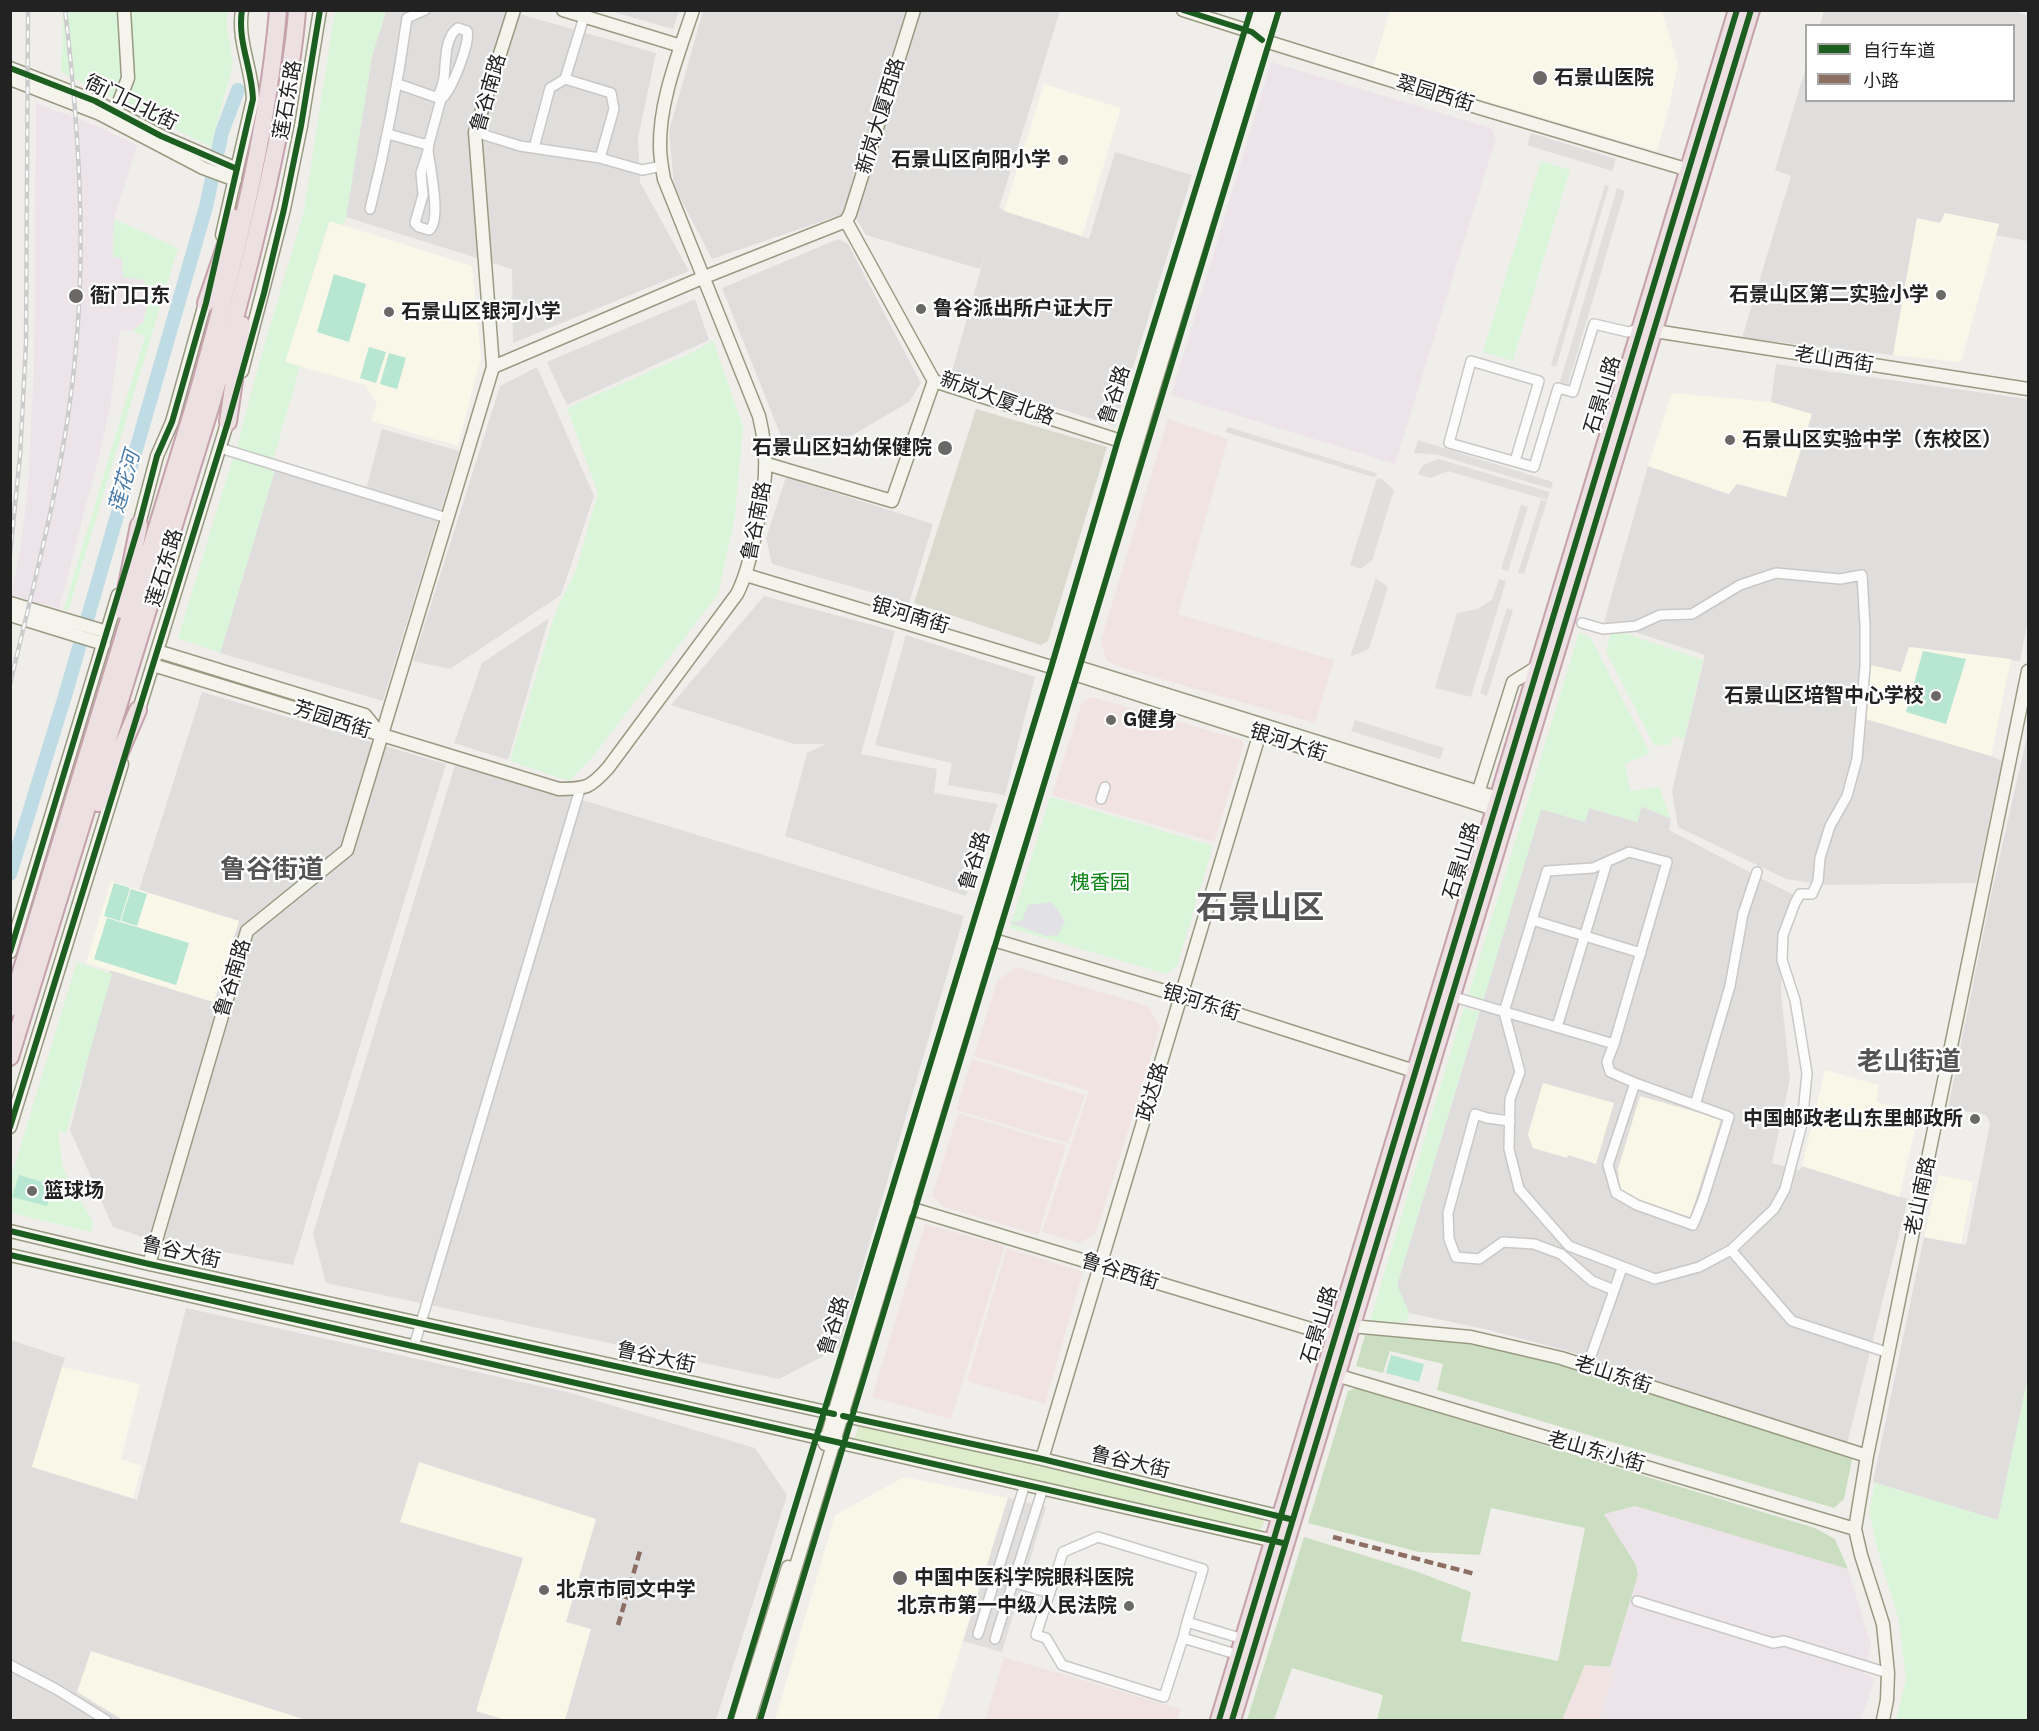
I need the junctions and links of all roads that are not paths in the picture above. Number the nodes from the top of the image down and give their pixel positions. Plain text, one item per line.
1 (124, 10) edge
2 (242, 10) edge
3 (278, 10) edge
4 (297, 10) edge
5 (320, 10) edge
6 (425, 10) edge
7 (514, 10) edge
8 (562, 10) edge
9 (693, 10) edge
10 (914, 10) edge
11 (1183, 10) edge
12 (1258, 10) edge
13 (1270, 10) edge
14 (1737, 10) edge
15 (1751, 10) edge
16 (584, 17) junction
17 (1252, 32) junction
18 (1262, 40) junction
19 (681, 46) junction
20 (10, 68) edge
21 (565, 79) junction
22 (10, 80) edge
23 (398, 84) junction
24 (440, 98) junction
25 (114, 116) junction
26 (475, 132) junction
27 (388, 134) junction
28 (429, 147) junction
29 (534, 148) junction
30 (256, 155) junction
31 (600, 158) junction
32 (662, 166) junction
33 (1689, 170) junction
34 (233, 173) junction
35 (370, 209) dead end
36 (846, 221) junction
37 (255, 241) junction
38 (702, 278) junction
39 (206, 303) junction
40 (1648, 330) junction
41 (493, 367) junction
42 (934, 381) junction
43 (2028, 389) edge
44 (228, 422) junction
45 (1127, 443) junction
46 (220, 448) junction
47 (1515, 461) junction
48 (767, 464) junction
49 (447, 518) junction
50 (139, 525) junction
51 (747, 571) junction
52 (10, 603) edge
53 (10, 615) edge
54 (1582, 623) dead end
55 (68, 626) junction
56 (100, 636) junction
57 (157, 651) junction
58 (153, 665) junction
59 (1065, 667) junction
60 (1537, 667) junction
61 (2028, 671) edge
62 (104, 702) junction
63 (138, 710) junction
64 (1261, 729) junction
65 (381, 736) junction
66 (1105, 787) dead end
67 (580, 789) junction
68 (1478, 793) junction
69 (1101, 799) dead end
70 (1503, 806) junction
71 (1607, 862) junction
72 (1757, 872) dead end
73 (66, 876) junction
74 (1532, 920) junction
75 (1585, 936) junction
76 (987, 939) junction
77 (10, 952) edge
78 (1641, 953) junction
79 (1181, 996) junction
80 (1451, 996) junction
81 (10, 1008) edge
82 (1504, 1012) junction
83 (1557, 1027) junction
84 (1614, 1044) junction
85 (10, 1057) edge
86 (1414, 1071) junction
87 (1635, 1083) junction
88 (1695, 1105) junction
89 (1510, 1121) junction
90 (10, 1127) edge
91 (906, 1207) junction
92 (10, 1231) edge
93 (1731, 1250) junction
94 (10, 1255) edge
95 (149, 1264) junction
96 (1101, 1266) junction
97 (1622, 1268) junction
98 (1614, 1290) junction
99 (421, 1323) junction
100 (1351, 1326) junction
101 (1334, 1336) junction
102 (414, 1346) junction
103 (1888, 1353) junction
104 (1587, 1367) junction
105 (1336, 1375) junction
106 (838, 1415) junction
107 (830, 1440) junction
108 (1867, 1456) junction
109 (1042, 1459) junction
110 (1025, 1484) junction
111 (1043, 1488) junction
112 (1287, 1518) junction
113 (1855, 1528) junction
114 (1280, 1542) junction
115 (996, 1577) junction
116 (1013, 1582) junction
117 (1050, 1593) junction
118 (1637, 1601) dead end
119 (1187, 1622) junction
120 (978, 1634) dead end
121 (1183, 1638) junction
122 (995, 1639) dead end
123 (1241, 1647) junction
124 (10, 1665) edge
125 (1888, 1673) junction
126 (106, 1720) edge
127 (740, 1720) edge
128 (749, 1720) edge
129 (1219, 1720) edge
130 (1232, 1720) edge
131 (1883, 1720) edge

1 - 25 street
2 - 34 street, 莲石东路
3 - 30 highway, 莲石东路
4 - 37 highway, 莲石东路
5 - 44 street, 莲石东路
6 - 23 street
7 - 26 street, 鲁谷南路
8 - 16 street
9 - 19 street, 鲁谷南路
10 - 36 street, 新岚大厦西路
11 - 17 street, 翠园西街
12 - 17 street, 鲁谷路
13 - 18 street, 鲁谷路
14 - 33 highway, 石景山路
15 - 40 highway, 石景山路
16 - 19 street
16 - 21 street
17 - 18 street, 翠园西街
17 - 45 street, 鲁谷路
18 - 33 street, 翠园西街
18 - 59 street, 鲁谷路
19 - 32 street, 鲁谷南路
20 - 25 street, 衙门口北街
21 - 29 street
21 - 31 street
22 - 25 street, 衙门口北街
23 - 24 street
23 - 27 street
24 - 24 street
24 - 28 street
25 - 34 street, 衙门口北街
26 - 29 street
26 - 41 street, 鲁谷南路
27 - 28 street
27 - 35 street
28 - 28 street
29 - 31 street
30 - 39 highway
30 - 62 highway, 莲石东路
31 - 32 street
32 - 38 street, 鲁谷南路
33 - 40 highway, 石景山路
34 - 39 street, 莲石东路
36 - 38 street
36 - 42 street, 新岚大厦北路
37 - 44 highway
37 - 73 highway, 莲石东路
38 - 41 street
38 - 48 street, 鲁谷南路
39 - 50 street, 莲石东路
40 - 43 street, 老山西街
40 - 47 street
40 - 60 highway, 石景山路
40 - 70 highway, 石景山路
41 - 49 street, 鲁谷南路
42 - 45 street, 新岚大厦北路
42 - 48 street
44 - 46 street, 莲石东路
45 - 59 street, 鲁谷路
46 - 49 street
46 - 57 street, 莲石东路
47 - 47 street
48 - 51 street, 鲁谷南路
49 - 65 street, 鲁谷南路
50 - 56 street, 莲石东路
50 - 62 highway
51 - 59 street, 银河南街
51 - 67 street, 鲁谷南路
52 - 55 street
53 - 55 street
54 - 93 street
55 - 56 street
56 - 77 street, 莲石东路
57 - 58 street, 莲石东路
57 - 65 street, 芳园西街
58 - 63 street, 莲石东路
58 - 65 street, 芳园西街
59 - 64 street, 银河大街
59 - 76 street, 鲁谷路
59 - 106 street, 鲁谷路
60 - 68 street
60 - 70 highway, 石景山路
61 - 103 street, 老山南路
62 - 81 highway, 莲石东路
63 - 73 highway
63 - 90 street, 莲石东路
64 - 68 street, 银河大街
64 - 70 street, 银河大街
64 - 79 street, 政达路
65 - 67 street
65 - 95 street, 鲁谷南路
66 - 69 street
67 - 99 street
68 - 70 street, 银河大街
70 - 80 highway, 石景山路
70 - 86 highway, 石景山路
71 - 74 street
71 - 75 street
71 - 78 street
72 - 88 street
73 - 85 highway, 莲石东路
74 - 75 street
74 - 82 street
75 - 78 street
75 - 83 street
76 - 79 street, 银河东街
76 - 91 street, 鲁谷路
78 - 84 street
79 - 86 street, 银河东街
79 - 96 street, 政达路
80 - 82 street
80 - 100 highway, 石景山路
82 - 83 street
82 - 89 street
83 - 84 street
84 - 87 street
86 - 101 highway, 石景山路
87 - 88 street
87 - 88 street
89 - 97 street
89 - 98 street
91 - 96 street, 鲁谷西街
91 - 106 street, 鲁谷路
92 - 95 street, 鲁谷大街
93 - 97 street
93 - 103 street
94 - 102 street, 鲁谷大街
95 - 99 street, 鲁谷大街
96 - 101 street, 鲁谷西街
96 - 109 street, 政达路
97 - 98 street
98 - 104 street
99 - 102 street
99 - 106 street, 鲁谷大街
100 - 104 street, 老山东街
100 - 105 highway, 石景山路
101 - 112 highway, 石景山路
102 - 107 street, 鲁谷大街
103 - 108 street, 老山南路
104 - 108 street, 老山东街
105 - 112 highway, 石景山路
105 - 113 street, 老山东小街
106 - 107 street, 鲁谷路
106 - 109 street, 鲁谷大街
107 - 110 street, 鲁谷大街
107 - 127 street, 鲁谷路
107 - 128 street, 鲁谷路
108 - 113 street, 老山南路
109 - 112 street, 鲁谷大街
110 - 111 street, 鲁谷大街
110 - 115 street
111 - 114 street, 鲁谷大街
111 - 116 street
112 - 114 highway, 石景山路
113 - 125 street, 老山南路
114 - 123 highway, 石景山路
114 - 130 highway, 石景山路
115 - 116 street
115 - 120 street
116 - 117 street
116 - 122 street
117 - 119 street
117 - 121 street
118 - 125 street
119 - 121 street
119 - 123 street
121 - 123 street
123 - 129 highway, 石景山路
124 - 126 street
125 - 131 street, 老山南路

